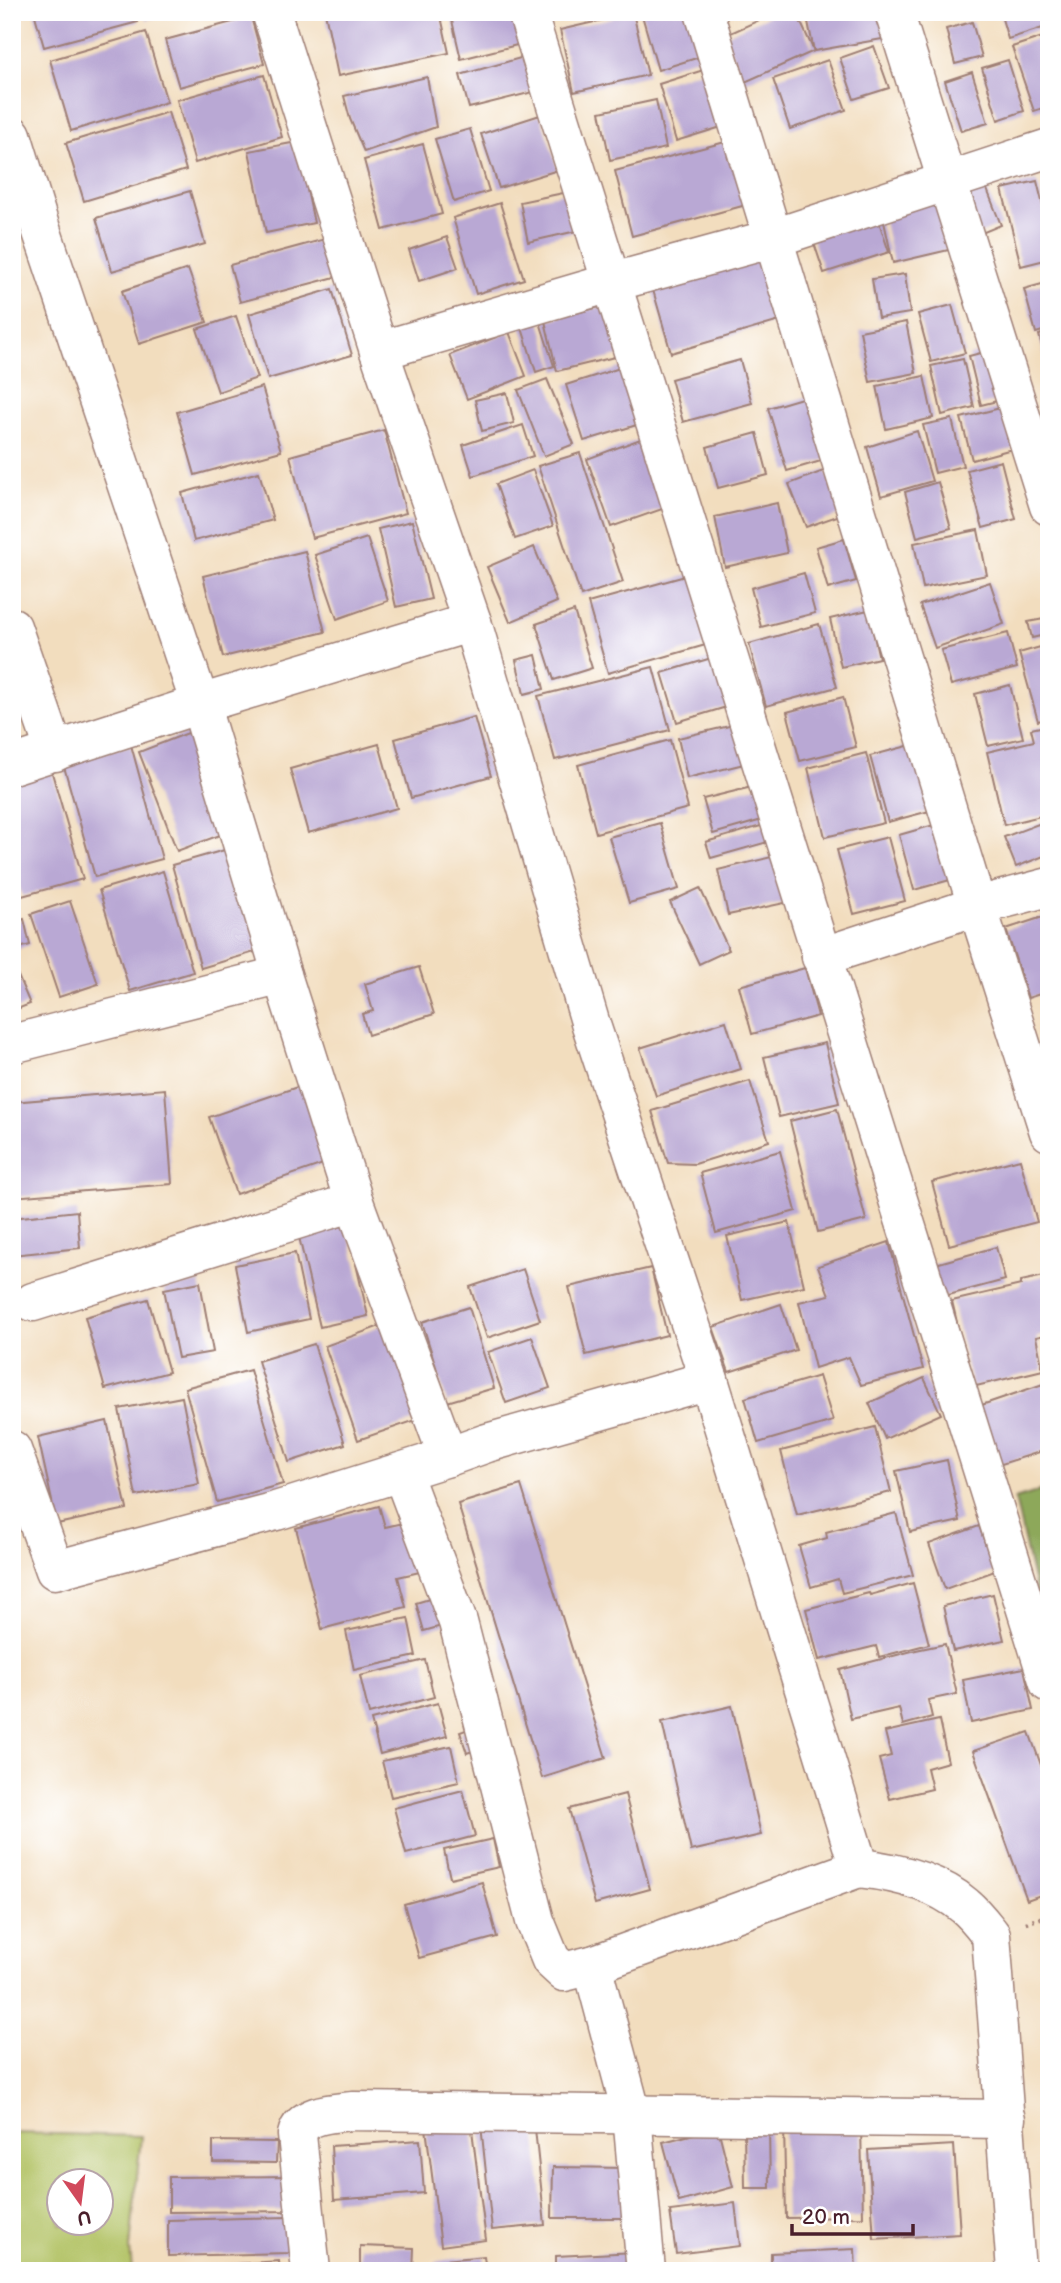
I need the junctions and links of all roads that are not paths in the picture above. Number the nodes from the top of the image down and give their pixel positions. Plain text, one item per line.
1 (271, 12) edge
2 (527, 12) edge
3 (704, 12) edge
4 (894, 12) edge
5 (12, 135) edge
6 (1049, 148) edge
7 (947, 180) junction
8 (774, 239) junction
9 (610, 284) junction
10 (379, 351) junction
11 (1049, 506) edge
12 (472, 622) junction
13 (12, 627) edge
14 (200, 704) junction
15 (55, 752) junction
16 (12, 765) edge
17 (1049, 887) edge
18 (977, 906) junction
19 (821, 957) junction
20 (282, 975) junction
21 (12, 1044) edge
22 (1049, 1132) edge
23 (354, 1202) junction
24 (33, 1302) dead end
25 (709, 1380) junction
26 (12, 1450) edge
27 (448, 1457) junction
28 (402, 1473) junction
29 (1049, 1683) edge
30 (859, 1868) junction
31 (592, 1965) junction
32 (632, 2115) junction
33 (1006, 2119) junction
34 (311, 2271) edge
35 (646, 2271) edge
36 (1016, 2271) edge

1 - 10 street
2 - 9 street
3 - 8 street
4 - 7 street
5 - 14 street
6 - 7 street
7 - 8 street
7 - 11 street
8 - 9 street
8 - 18 street
9 - 10 street
9 - 19 street
10 - 12 street
12 - 14 street
12 - 25 street
13 - 15 street
14 - 15 street
14 - 20 street
15 - 16 street
17 - 18 street
18 - 19 street
18 - 22 street
19 - 29 street
20 - 21 street
20 - 23 street
23 - 24 street
23 - 27 street
25 - 27 street
25 - 30 street
26 - 28 street
27 - 28 street
28 - 31 street
30 - 31 street
30 - 33 street
31 - 32 street
32 - 33 street
32 - 34 street
32 - 35 street
33 - 36 street

